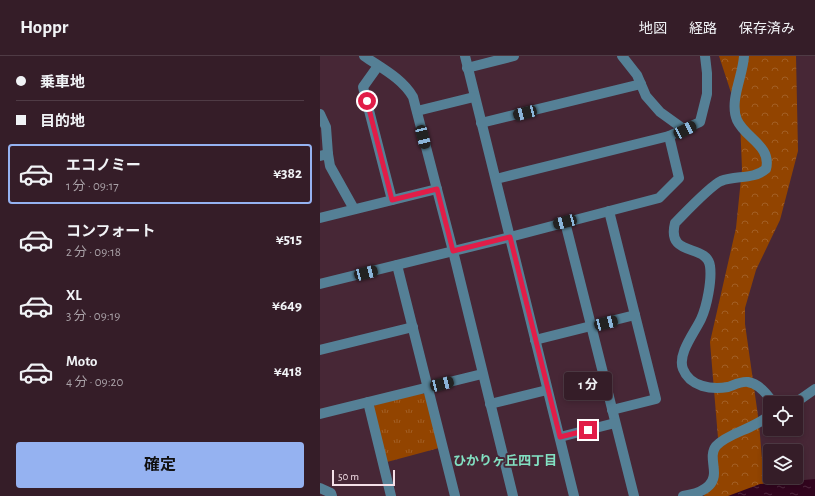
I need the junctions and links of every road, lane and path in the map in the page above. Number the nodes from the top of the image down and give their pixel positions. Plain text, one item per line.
1 (364, 56) edge
2 (464, 56) edge
3 (514, 56) edge
4 (622, 56) edge
5 (705, 56) edge
6 (744, 56) edge
7 (378, 66) junction
8 (468, 68) junction
9 (640, 84) junction
10 (474, 96) junction
11 (417, 111) junction
12 (320, 114) edge
13 (481, 123) junction
14 (685, 130) junction
15 (670, 136) junction
16 (324, 155) edge
17 (496, 180) junction
18 (437, 189) junction
19 (392, 200) junction
20 (354, 209) junction
21 (609, 211) junction
22 (320, 218) edge
23 (565, 222) junction
24 (510, 237) junction
25 (453, 251) junction
26 (397, 265) junction
27 (320, 284) edge
28 (635, 315) junction
29 (591, 326) junction
30 (412, 327) junction
31 (535, 340) junction
32 (320, 350) edge
33 (482, 374) junction
34 (428, 387) junction
35 (815, 389) edge
36 (547, 390) junction
37 (768, 396) edge
38 (803, 397) edge
39 (368, 402) junction
40 (490, 404) junction
41 (612, 410) junction
42 (320, 414) edge
43 (763, 420) edge
44 (615, 423) junction
45 (560, 437) junction
46 (320, 488) edge
47 (332, 496) edge
48 (391, 496) edge
49 (455, 496) edge
50 (513, 496) edge
51 (574, 496) edge
52 (634, 496) edge
53 (683, 496) edge

1 - 7 street
2 - 8 street
3 - 8 street
4 - 9 street
5 - 14 street
6 - 37 street
7 - 11 street
7 - 19 street
8 - 10 street
9 - 13 street
9 - 14 street
10 - 11 street
10 - 13 street
11 - 18 street
12 - 16 street
13 - 17 street
14 - 15 street
15 - 17 street
15 - 21 street
16 - 20 street
17 - 24 street
18 - 19 street
18 - 25 street
19 - 20 street
20 - 22 street
21 - 23 street
21 - 28 street
23 - 24 street
23 - 29 street
24 - 25 street
24 - 31 street
25 - 26 street
25 - 33 street
26 - 27 street
26 - 30 street
28 - 29 street
28 - 41 street
29 - 31 street
29 - 41 street
30 - 32 street
30 - 34 street
31 - 36 street
33 - 34 street
33 - 40 street
34 - 39 street
34 - 49 street
35 - 38 street
36 - 40 street
36 - 45 street
39 - 42 street
39 - 48 street
40 - 50 street
41 - 44 street
43 - 53 street
44 - 45 street
44 - 52 street
45 - 51 street
46 - 47 street

